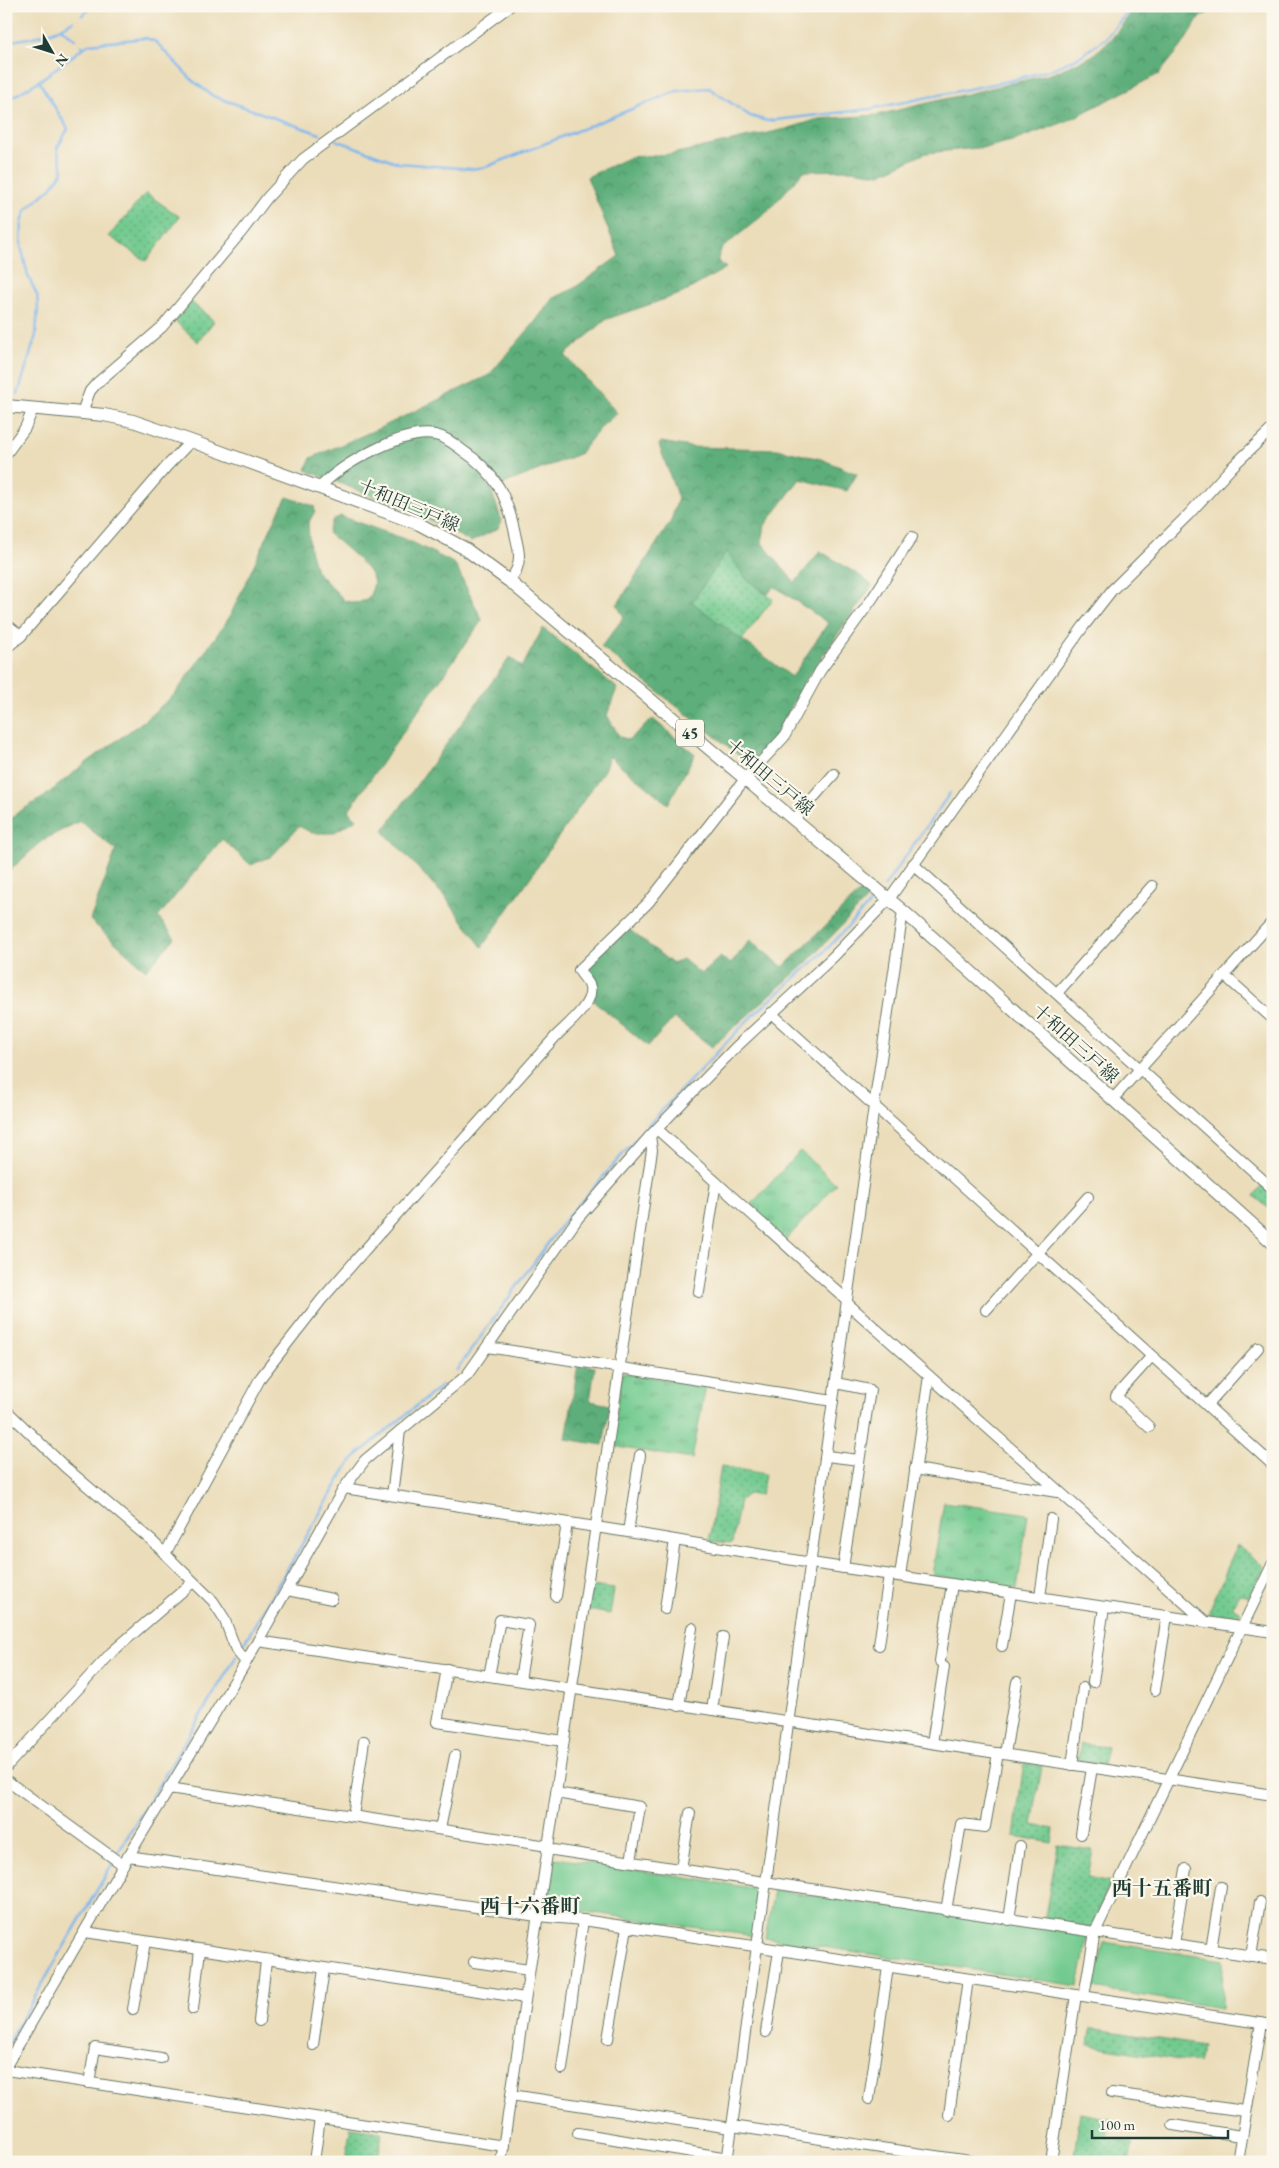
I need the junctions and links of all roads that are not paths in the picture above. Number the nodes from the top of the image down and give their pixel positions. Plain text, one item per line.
1 (510, 6) edge
2 (6, 406) edge
3 (33, 409) junction
4 (82, 412) junction
5 (1273, 428) edge
6 (191, 442) junction
7 (6, 454) edge
8 (320, 487) junction
9 (912, 537) dead end
10 (509, 581) junction
11 (6, 624) edge
12 (21, 636) junction
13 (6, 648) edge
14 (834, 774) dead end
15 (745, 779) junction
16 (794, 820) junction
17 (913, 864) junction
18 (1152, 886) dead end
19 (889, 899) junction
20 (904, 911) junction
21 (1273, 921) edge
22 (1224, 976) junction
23 (1057, 993) junction
24 (771, 1013) junction
25 (1273, 1019) edge
26 (1140, 1069) junction
27 (1112, 1100) junction
28 (874, 1106) junction
29 (654, 1132) junction
30 (716, 1182) junction
31 (1273, 1189) edge
32 (1088, 1197) dead end
33 (1273, 1243) edge
34 (1038, 1253) junction
35 (699, 1292) dead end
36 (847, 1301) junction
37 (986, 1310) dead end
38 (487, 1347) junction
39 (1258, 1348) dead end
40 (1151, 1356) junction
41 (618, 1368) junction
42 (929, 1376) junction
43 (836, 1383) junction
44 (833, 1400) junction
45 (1207, 1405) junction
46 (6, 1410) edge
47 (1149, 1426) dead end
48 (400, 1431) junction
49 (640, 1455) dead end
50 (827, 1456) junction
51 (859, 1460) junction
52 (1273, 1465) edge
53 (915, 1469) junction
54 (344, 1488) junction
55 (1058, 1492) junction
56 (392, 1495) junction
57 (1051, 1519) dead end
58 (567, 1523) junction
59 (596, 1527) junction
60 (628, 1532) junction
61 (675, 1540) junction
62 (165, 1554) junction
63 (811, 1563) junction
64 (1273, 1563) edge
65 (842, 1568) junction
66 (895, 1575) junction
67 (193, 1582) junction
68 (952, 1584) junction
69 (287, 1590) junction
70 (1011, 1593) junction
71 (556, 1596) dead end
72 (1040, 1597) junction
73 (332, 1599) dead end
74 (1104, 1607) junction
75 (664, 1609) dead end
76 (1167, 1616) junction
77 (1205, 1622) junction
78 (1242, 1627) junction
79 (692, 1628) dead end
80 (1273, 1632) edge
81 (723, 1637) dead end
82 (258, 1641) junction
83 (879, 1645) dead end
84 (1002, 1646) dead end
85 (241, 1656) junction
86 (447, 1669) junction
87 (489, 1676) junction
88 (520, 1680) junction
89 (1016, 1682) dead end
90 (1093, 1682) dead end
91 (571, 1688) junction
92 (1083, 1688) dead end
93 (1155, 1690) dead end
94 (679, 1706) junction
95 (712, 1710) junction
96 (789, 1722) junction
97 (364, 1741) dead end
98 (563, 1741) junction
99 (932, 1743) junction
100 (1002, 1754) junction
101 (456, 1756) dead end
102 (1072, 1765) junction
103 (6, 1767) edge
104 (1092, 1768) junction
105 (1169, 1779) junction
106 (6, 1780) edge
107 (169, 1788) junction
108 (556, 1793) junction
109 (1273, 1795) edge
110 (690, 1813) dead end
111 (353, 1816) junction
112 (440, 1829) junction
113 (1081, 1834) dead end
114 (1020, 1846) dead end
115 (548, 1847) junction
116 (120, 1860) junction
117 (631, 1861) junction
118 (681, 1869) junction
119 (1186, 1869) dead end
120 (766, 1884) junction
121 (1221, 1887) dead end
122 (1260, 1902) dead end
123 (946, 1911) junction
124 (537, 1916) junction
125 (583, 1920) junction
126 (1009, 1920) junction
127 (627, 1927) junction
128 (85, 1932) junction
129 (1096, 1932) junction
130 (145, 1942) junction
131 (1174, 1944) junction
132 (757, 1947) junction
133 (200, 1950) junction
134 (1211, 1950) junction
135 (779, 1951) junction
136 (1251, 1956) junction
137 (1273, 1959) edge
138 (266, 1961) junction
139 (474, 1962) dead end
140 (888, 1967) junction
141 (324, 1969) junction
142 (529, 1970) junction
143 (968, 1979) junction
144 (1080, 1996) junction
145 (525, 1998) junction
146 (133, 2009) dead end
147 (193, 2009) dead end
148 (258, 2021) dead end
149 (1261, 2023) junction
150 (1273, 2025) edge
151 (766, 2032) dead end
152 (608, 2039) dead end
153 (314, 2045) dead end
154 (161, 2058) dead end
155 (6, 2066) edge
156 (562, 2069) dead end
157 (6, 2070) edge
158 (89, 2082) junction
159 (1112, 2093) dead end
160 (511, 2096) junction
161 (869, 2099) dead end
162 (1245, 2111) junction
163 (949, 2115) dead end
164 (320, 2118) junction
165 (1173, 2125) dead end
166 (732, 2127) junction
167 (578, 2133) dead end
168 (1242, 2136) junction
169 (504, 2146) junction
170 (728, 2160) edge
171 (314, 2162) edge
172 (501, 2162) edge
173 (976, 2162) edge
174 (1050, 2162) edge
175 (1238, 2162) edge

1 - 4 street
2 - 3 main road, 十和田三戸線 / 45
3 - 4 main road, 十和田三戸線 / 45
3 - 7 street
4 - 6 main road, 十和田三戸線 / 45
5 - 17 street
6 - 8 main road, 十和田三戸線 / 45
6 - 12 street
8 - 10 main road, 十和田三戸線 / 45
8 - 10 street
9 - 15 street
10 - 15 main road, 十和田三戸線 / 45
11 - 12 street
12 - 13 street
14 - 16 street
15 - 16 main road, 十和田三戸線 / 45
15 - 62 street
16 - 19 main road, 十和田三戸線 / 45
17 - 19 street
17 - 23 street
18 - 23 street
19 - 20 main road, 十和田三戸線 / 45
19 - 24 street
20 - 27 main road, 十和田三戸線 / 45
20 - 28 street
21 - 22 street
22 - 25 street
22 - 26 street
23 - 26 street
24 - 28 street
24 - 29 street
26 - 27 street
26 - 31 street
27 - 33 main road, 十和田三戸線 / 45
28 - 34 street
28 - 36 street
29 - 30 street
29 - 38 street
29 - 41 street
30 - 35 street
30 - 36 street
32 - 34 street
34 - 37 street
34 - 40 street
36 - 42 street
36 - 43 street
38 - 41 street
38 - 48 street
39 - 45 street
40 - 45 street
40 - 47 street
41 - 44 street
41 - 59 street
42 - 53 street
42 - 55 street
43 - 44 street
43 - 51 street
44 - 50 street
45 - 52 street
46 - 62 street
48 - 54 street
48 - 56 street
49 - 60 street
50 - 51 street
50 - 63 street
51 - 65 street
53 - 55 street
53 - 66 street
54 - 56 street
54 - 69 street
55 - 77 street
56 - 58 street
57 - 72 street
58 - 59 street
58 - 71 street
59 - 60 street
59 - 91 street
60 - 61 street
61 - 63 street
61 - 75 street
62 - 67 street
63 - 65 street
63 - 96 street
64 - 78 street
65 - 66 street
66 - 68 street
66 - 83 street
67 - 85 street
67 - 103 street
68 - 70 street
68 - 99 street
69 - 73 street
69 - 82 street
70 - 72 street
70 - 84 street
72 - 74 street
74 - 76 street
74 - 90 street
76 - 77 street
76 - 93 street
77 - 78 street
78 - 80 street
78 - 105 street
79 - 94 street
81 - 95 street
82 - 85 street
82 - 86 street
85 - 107 street
86 - 87 street
86 - 98 street
87 - 88 street
87 - 88 street
88 - 91 street
89 - 100 street
91 - 94 street
91 - 98 street
92 - 102 street
94 - 95 street
95 - 96 street
96 - 99 street
96 - 120 street
97 - 111 street
98 - 108 street
99 - 100 street
100 - 102 street
100 - 123 street
101 - 112 street
102 - 104 street
104 - 105 street
104 - 113 street
105 - 109 street
105 - 129 street
106 - 116 street
107 - 111 street
107 - 116 street
108 - 115 street
108 - 117 street
110 - 118 street
111 - 112 street
112 - 115 street
114 - 126 street
115 - 117 street
115 - 124 street
116 - 124 street
116 - 128 street
117 - 118 street
118 - 120 street
119 - 131 street
120 - 123 street
120 - 132 street
121 - 134 street
122 - 136 street
123 - 126 street
124 - 125 street
124 - 142 street
125 - 127 street
125 - 156 street
126 - 129 street
127 - 132 street
127 - 152 street
128 - 130 street
128 - 155 street
129 - 131 street
129 - 144 street
130 - 133 street
130 - 146 street
131 - 134 street
132 - 135 street
132 - 166 street
133 - 138 street
133 - 147 street
134 - 136 street
135 - 140 street
135 - 151 street
136 - 137 street
138 - 141 street
138 - 148 street
139 - 142 street
140 - 143 street
140 - 161 street
141 - 145 street
141 - 153 street
142 - 145 street
143 - 144 street
143 - 163 street
144 - 149 street
144 - 174 street
145 - 160 street
149 - 150 street
149 - 162 street
154 - 158 street
157 - 158 street
158 - 164 street
159 - 162 street
160 - 166 street
160 - 169 street
162 - 168 street
164 - 169 street
164 - 171 street
165 - 168 street
166 - 170 street
166 - 173 street
167 - 170 street
168 - 175 street
169 - 172 street

